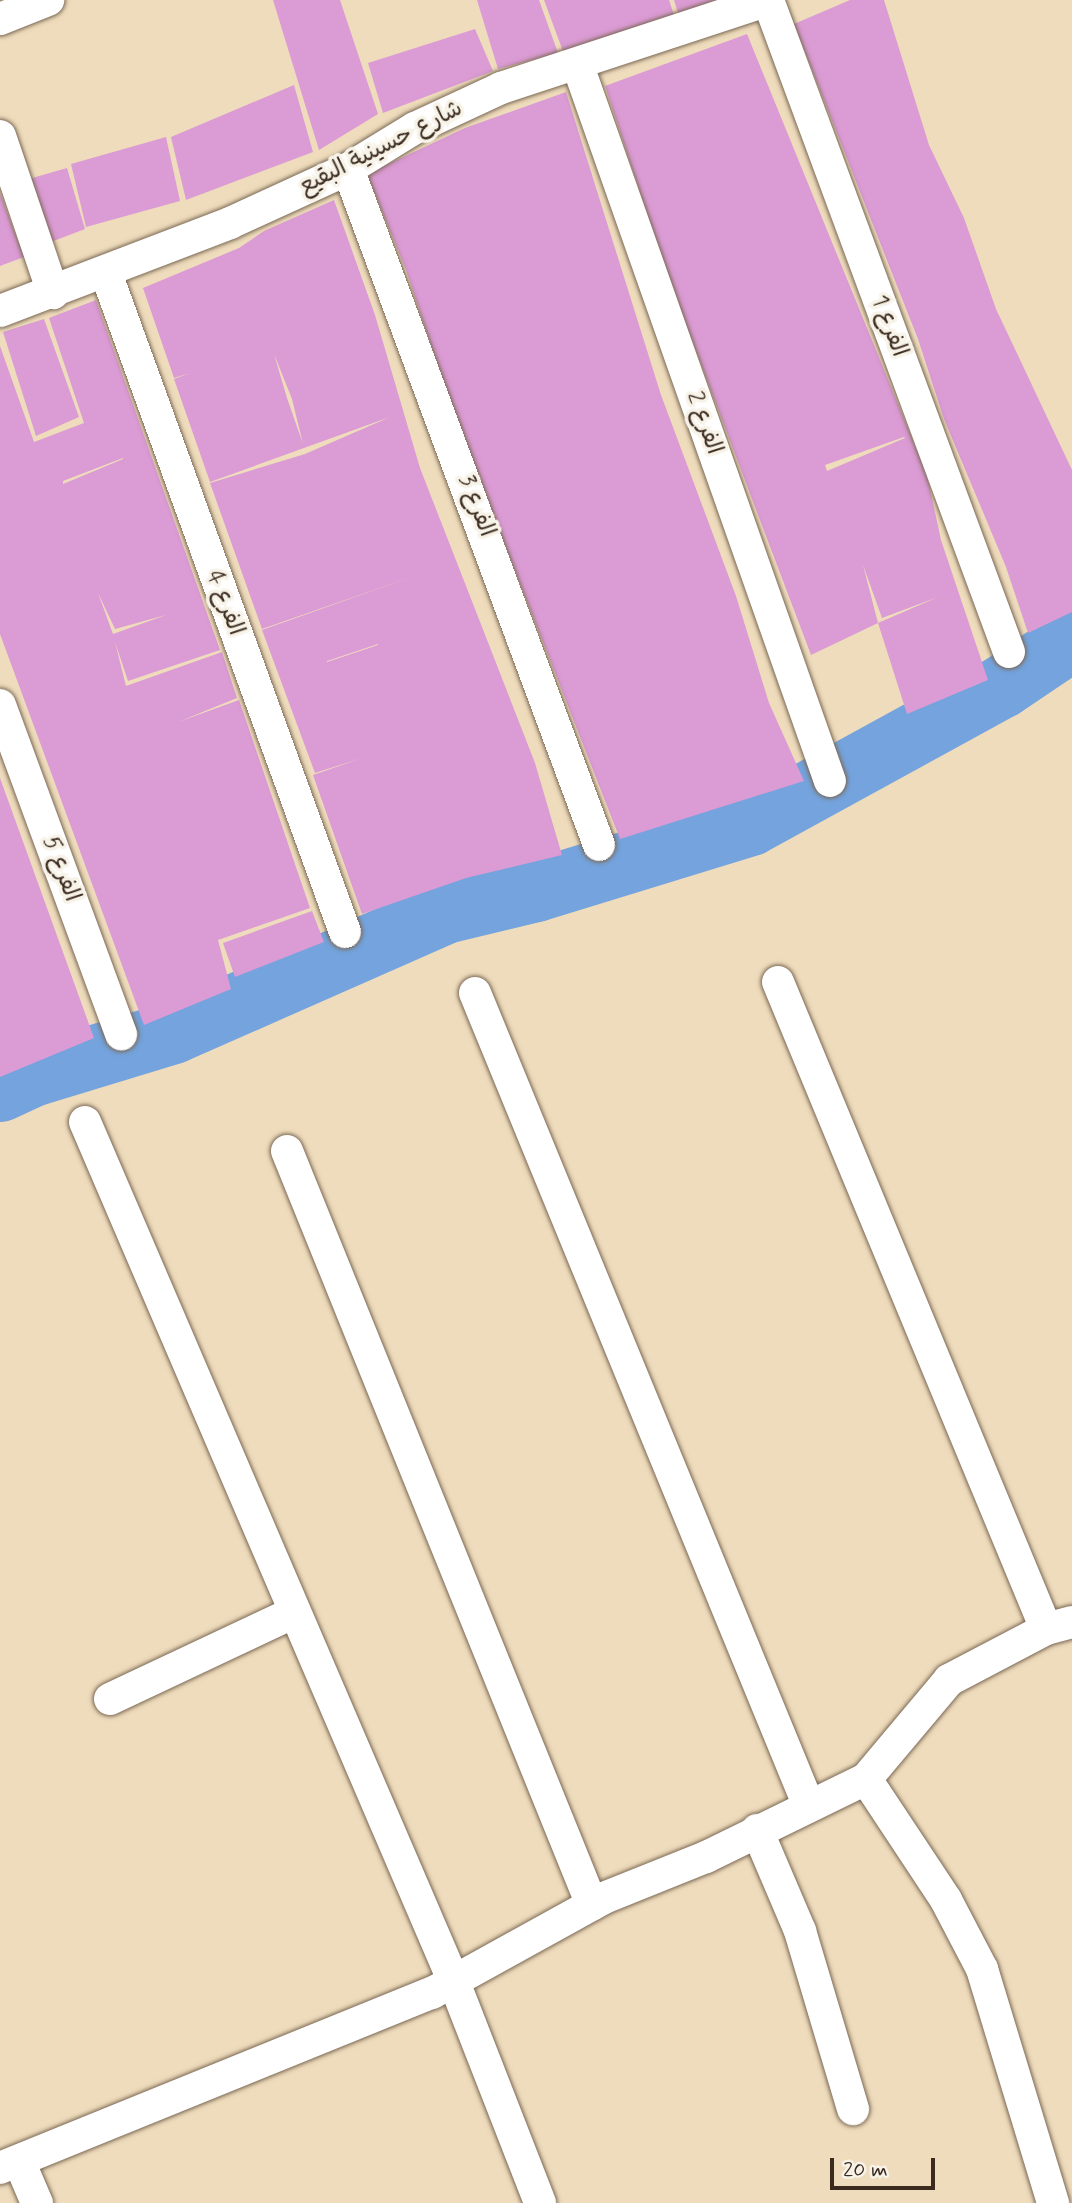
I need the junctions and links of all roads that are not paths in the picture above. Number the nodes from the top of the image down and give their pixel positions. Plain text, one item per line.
1 (48, 0) edge
2 (768, 0) edge
3 (0, 19) edge
4 (578, 66) junction
5 (0, 136) edge
6 (348, 169) junction
7 (106, 273) junction
8 (53, 293) junction
9 (0, 311) edge
10 (1009, 652) dead end
11 (0, 705) edge
12 (830, 781) dead end
13 (599, 845) dead end
14 (345, 932) dead end
15 (778, 982) dead end
16 (475, 993) dead end
17 (121, 1034) dead end
18 (85, 1122) dead end
19 (287, 1151) dead end
20 (295, 1612) junction
21 (1059, 1625) edge
22 (110, 1699) dead end
23 (866, 1779) junction
24 (808, 1804) junction
25 (757, 1830) junction
26 (592, 1905) junction
27 (454, 1982) junction
28 (853, 2109) dead end
29 (9, 2164) edge
30 (37, 2203) edge
31 (540, 2203) edge
32 (1053, 2203) edge

1 - 3 street
2 - 4 street, شارع حسينية البقيع
2 - 10 street, الفرع 1
4 - 6 street, شارع حسينية البقيع
4 - 12 street, الفرع 2
5 - 8 street
6 - 7 street, شارع حسينية البقيع
6 - 13 street, الفرع 3
7 - 8 street, شارع حسينية البقيع
7 - 14 street, الفرع 4
8 - 9 street, شارع حسينية البقيع
11 - 17 street, الفرع 5
15 - 21 street
16 - 24 street
18 - 20 street
19 - 26 street
20 - 22 street
20 - 27 street
21 - 23 street
23 - 24 street
23 - 32 street
24 - 25 street
25 - 26 street
25 - 28 street
26 - 27 street
27 - 29 street
27 - 31 street
29 - 30 street

